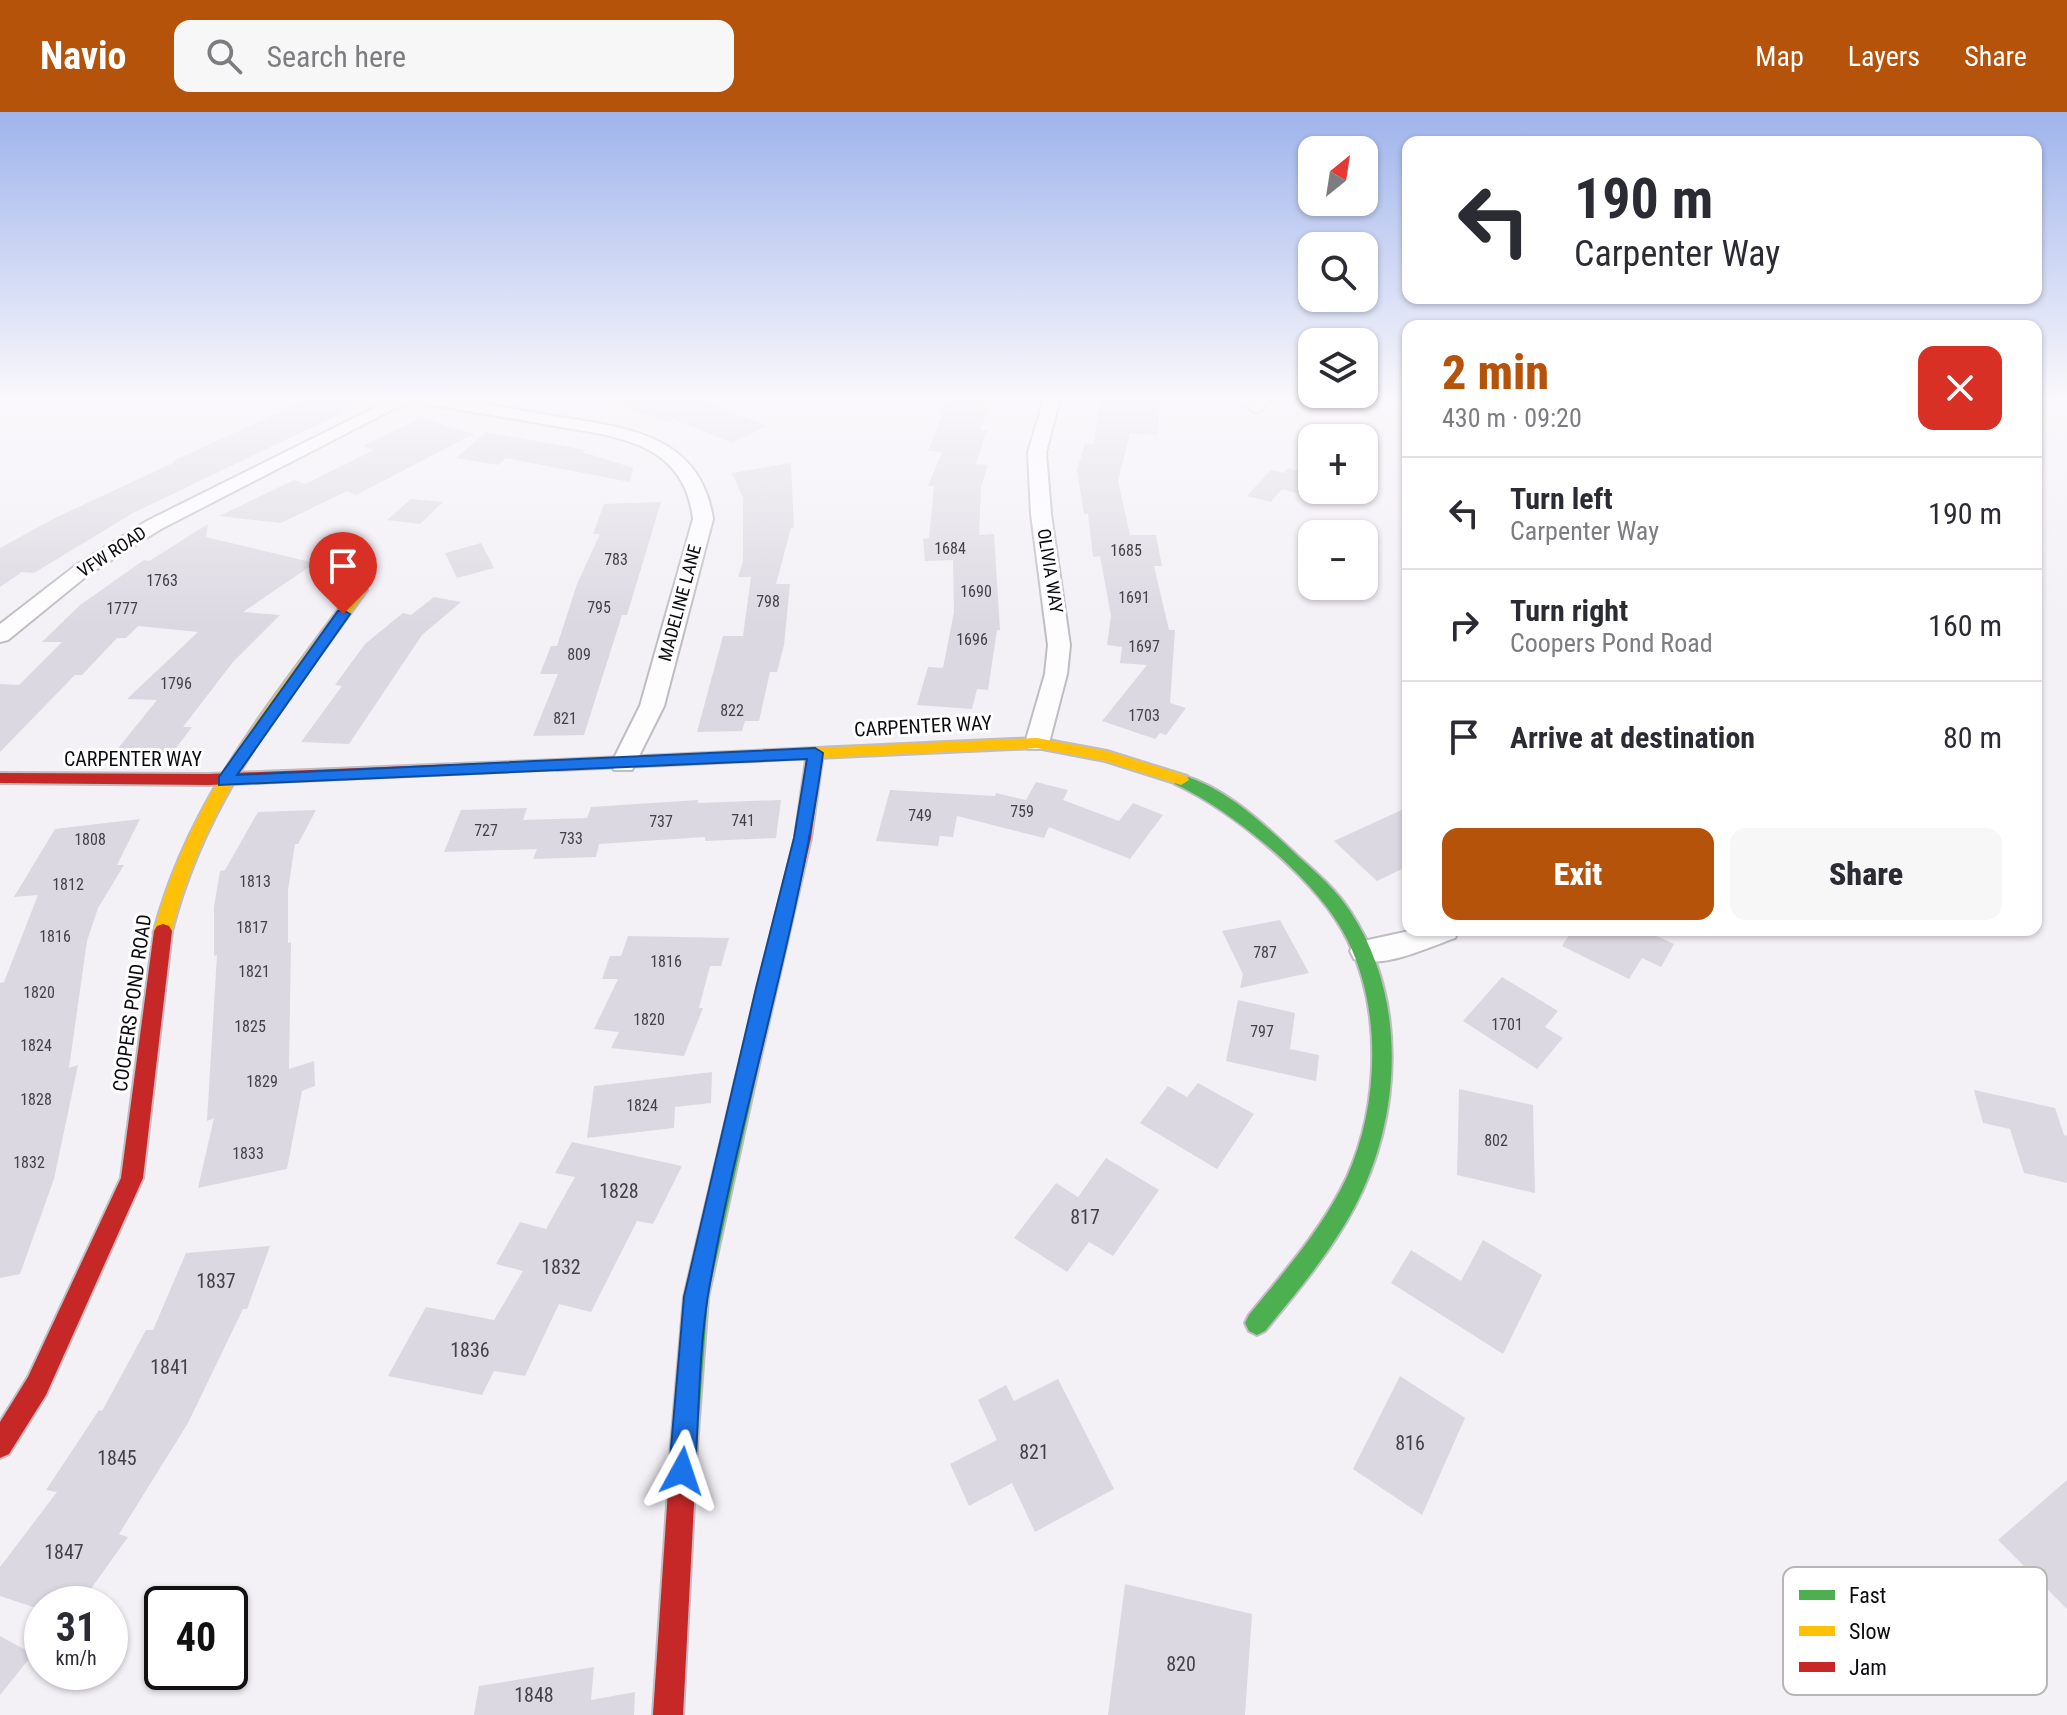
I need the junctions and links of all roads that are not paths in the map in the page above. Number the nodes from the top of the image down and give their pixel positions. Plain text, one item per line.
1 (256, 474) edge
2 (688, 474) edge
3 (1038, 474) edge
4 (360, 590) dead end
5 (0, 635) edge
6 (1037, 743) junction
7 (815, 753) junction
8 (623, 764) junction
9 (0, 778) edge
10 (225, 781) junction
11 (1429, 936) edge
12 (1364, 951) junction
13 (1257, 1323) dead end
14 (0, 1445) edge
15 (668, 1715) edge

1 - 5 street, VFW ROAD
2 - 8 street, MADELINE LANE
3 - 6 street, OLIVIA WAY
4 - 10 street, COOPERS POND ROAD
6 - 7 street, CARPENTER WAY
6 - 12 street, CARPENTER WAY
7 - 8 street, CARPENTER WAY
7 - 15 street
8 - 10 street, CARPENTER WAY
9 - 10 street, CARPENTER WAY
10 - 14 street, COOPERS POND ROAD
11 - 12 street
12 - 13 street, CARPENTER WAY

